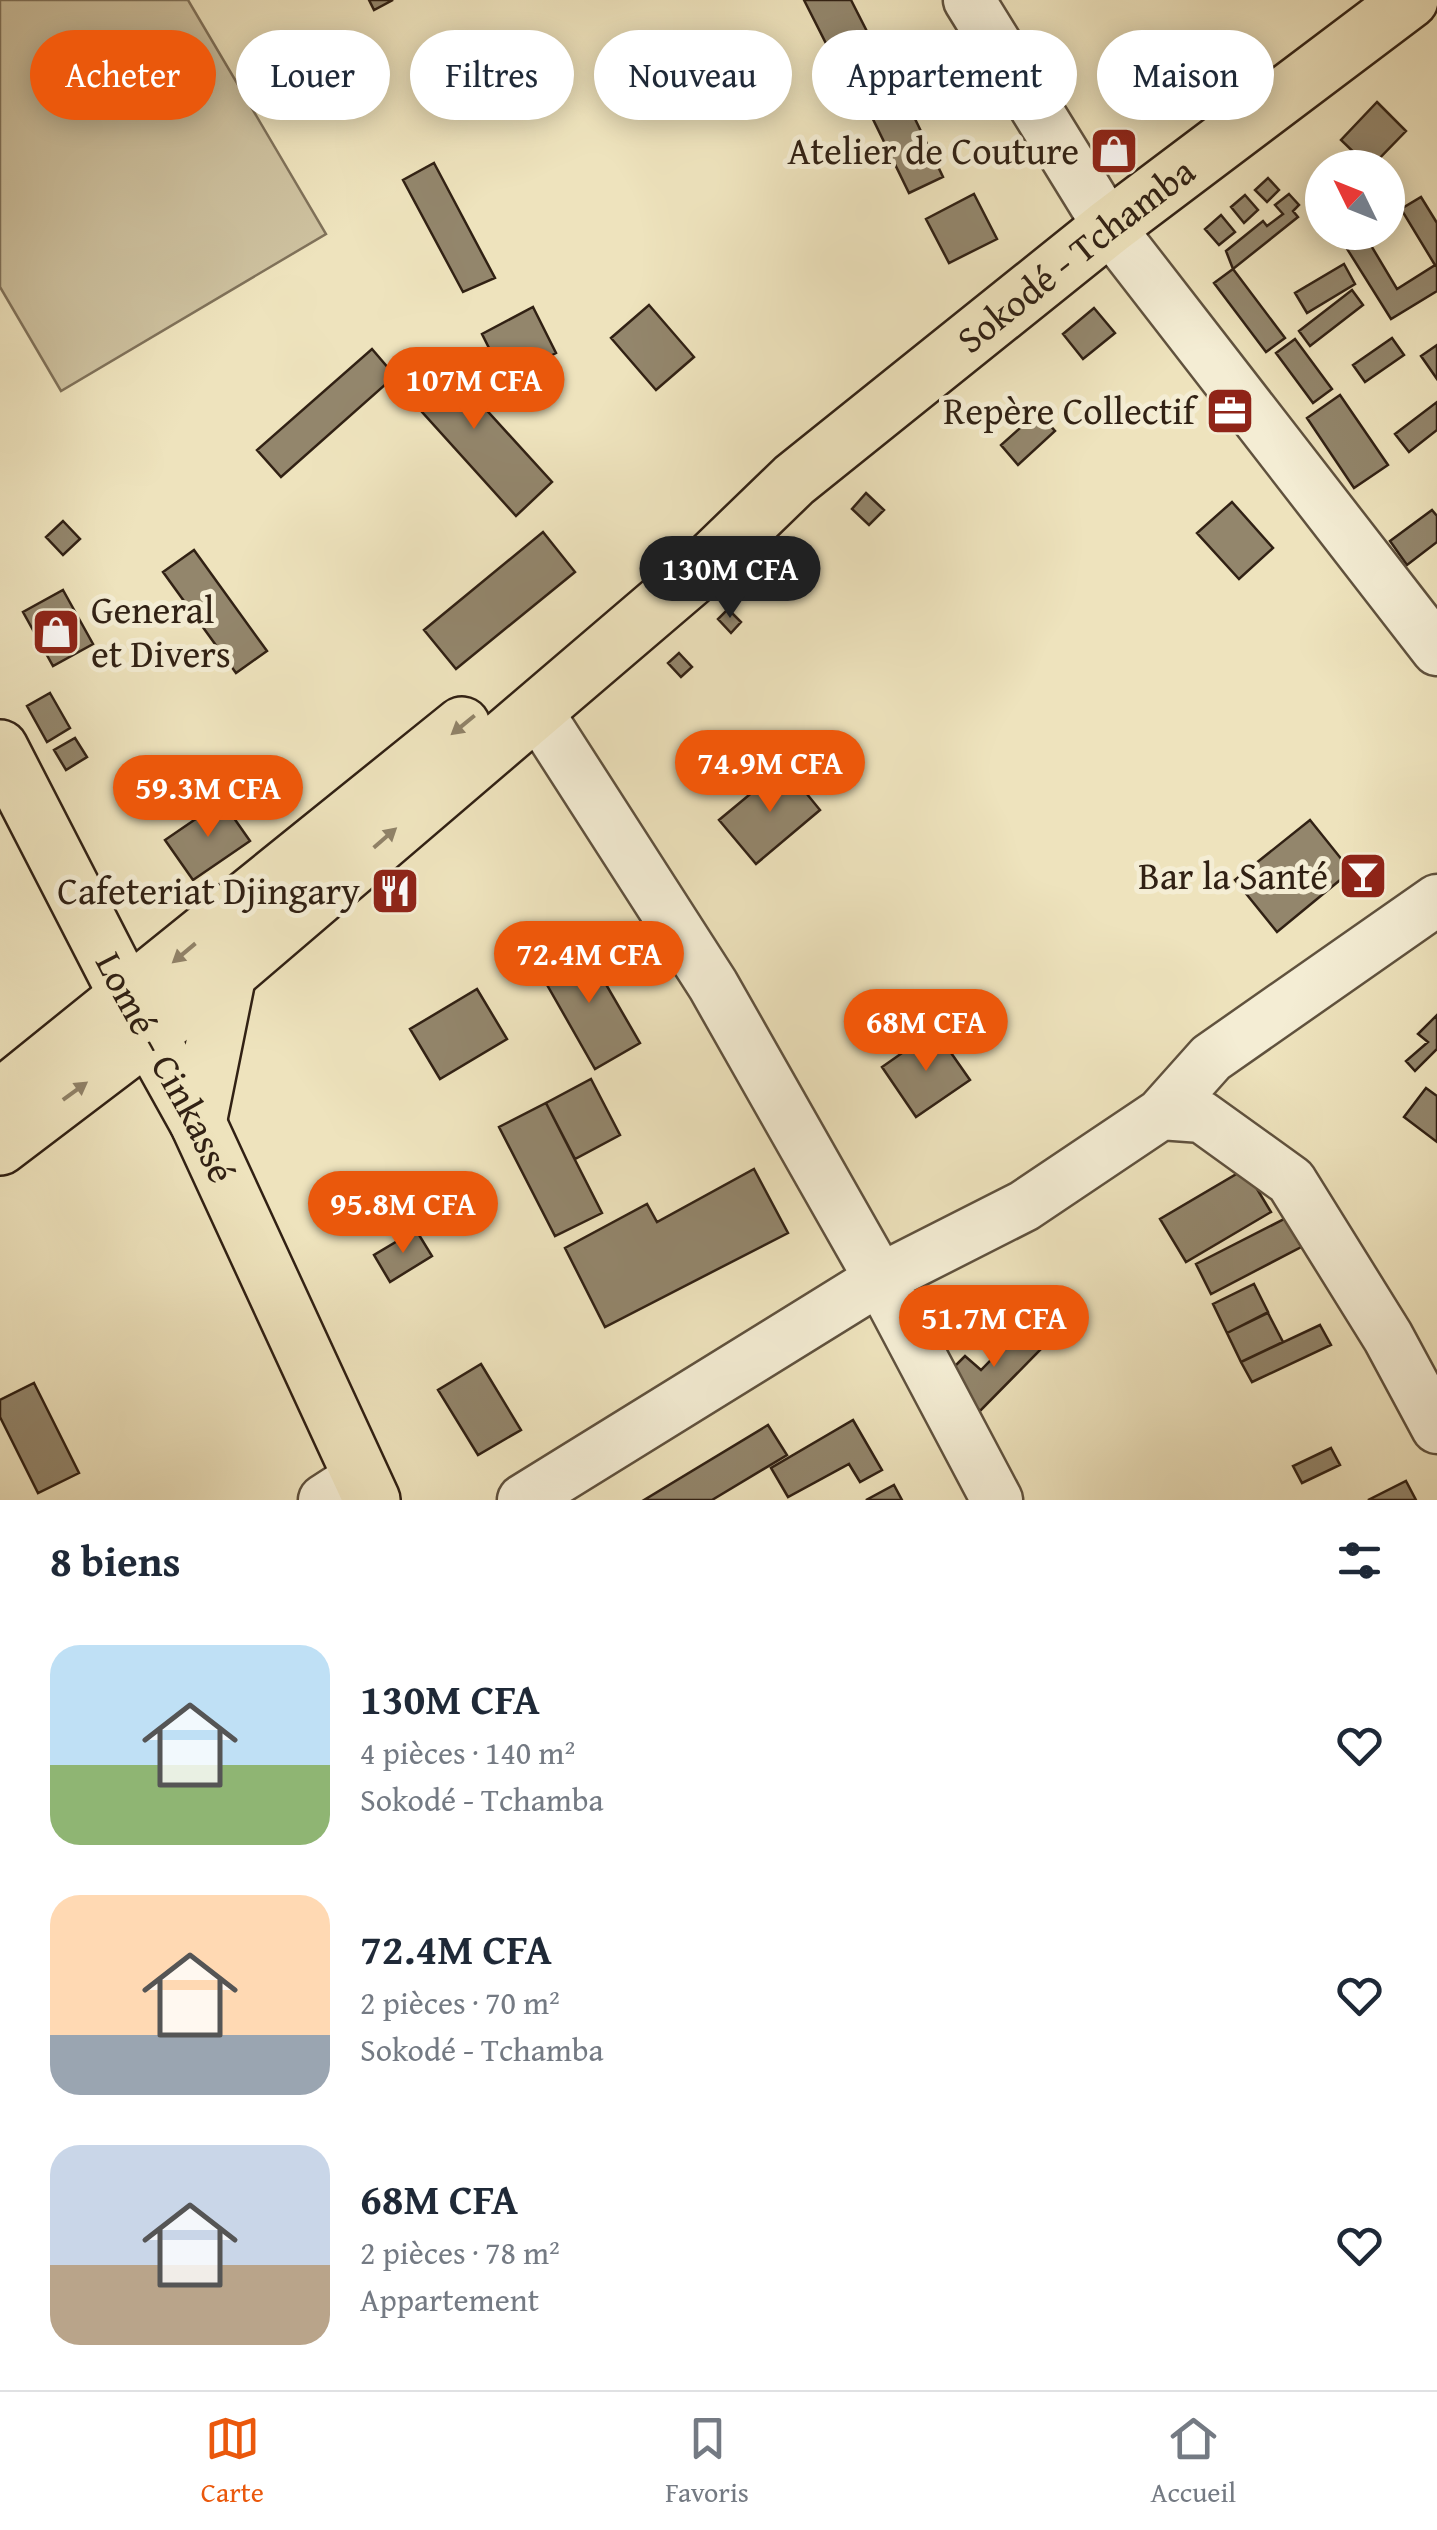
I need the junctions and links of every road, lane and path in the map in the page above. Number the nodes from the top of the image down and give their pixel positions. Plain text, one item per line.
1 (969, 0) edge
2 (1410, 0) edge
3 (1109, 227) junction
4 (794, 480) junction
5 (1437, 650) edge
6 (537, 711) junction
7 (0, 748) edge
8 (1437, 900) edge
9 (228, 974) junction
10 (139, 1017) junction
11 (0, 1098) edge
12 (1162, 1114) junction
13 (198, 1123) junction
14 (0, 1146) edge
15 (880, 1279) junction
16 (1437, 1428) edge
17 (352, 1492) edge
18 (523, 1500) edge
19 (996, 1500) edge

1 - 3 street
2 - 3 main road, Sokodé - Tchamba
3 - 4 main road, Sokodé - Tchamba
3 - 5 street
4 - 6 main road, Sokodé - Tchamba
4 -> 10 main road, Sokodé - Tchamba
9 -> 6 main road, Sokodé - Tchamba
6 - 15 street
7 - 10 main road, Lomé - Cinkassé
8 - 12 street
9 - 10 main road, Sokodé - Tchamba
9 - 13 main road
10 - 11 main road
10 - 13 main road, Lomé - Cinkassé
14 -> 10 main road
12 - 15 street
12 - 16 street
13 - 17 main road, Lomé - Cinkassé
15 - 18 street
15 - 19 street

